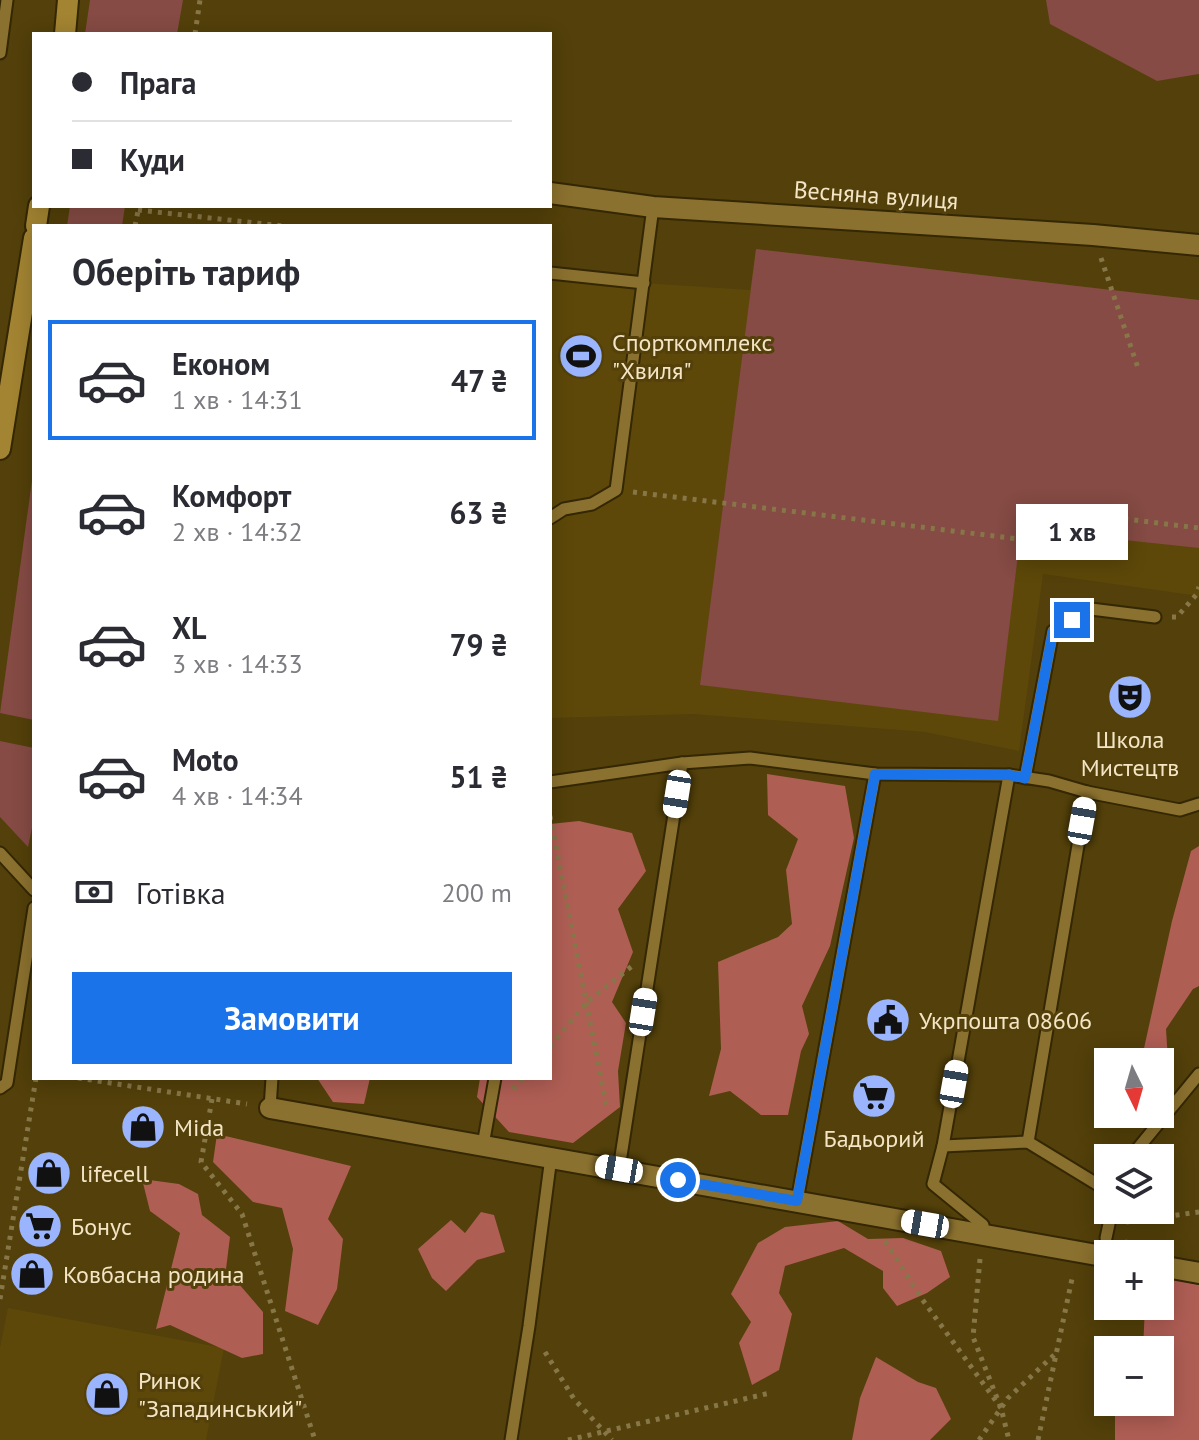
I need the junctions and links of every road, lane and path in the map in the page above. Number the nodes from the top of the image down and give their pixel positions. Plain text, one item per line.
1 (7, 0) edge
2 (68, 0) edge
3 (200, 0) edge
4 (65, 32) edge
5 (195, 32) edge
6 (0, 53) edge
7 (552, 193) edge
8 (653, 207) junction
9 (138, 208) edge
10 (267, 224) edge
11 (1093, 235) junction
12 (1199, 245) edge
13 (32, 250) edge
14 (552, 273) edge
15 (644, 283) junction
16 (1139, 371) dead end
17 (0, 449) edge
18 (616, 490) junction
19 (1123, 506) dead end
20 (1101, 516) junction
21 (552, 517) edge
22 (1199, 528) edge
23 (1199, 587) edge
24 (1155, 617) joint
25 (682, 763) junction
26 (875, 774) junction
27 (1009, 775) junction
28 (1025, 778) junction
29 (552, 782) edge
30 (1087, 792) junction
31 (1199, 804) edge
32 (552, 826) edge
33 (0, 853) edge
34 (32, 888) edge
35 (32, 921) edge
36 (653, 949) junction
37 (587, 1002) junction
38 (552, 1044) edge
39 (1199, 1074) edge
40 (36, 1080) edge
41 (91, 1080) edge
42 (272, 1080) edge
43 (495, 1080) edge
44 (0, 1088) edge
45 (212, 1099) junction
46 (270, 1108) junction
47 (610, 1124) dead end
48 (1028, 1142) junction
49 (1142, 1144) edge
50 (483, 1145) junction
51 (943, 1146) junction
52 (551, 1157) junction
53 (619, 1169) junction
54 (1094, 1180) edge
55 (797, 1201) junction
56 (1199, 1212) edge
57 (868, 1214) junction
58 (1174, 1215) edge
59 (1109, 1224) edge
60 (983, 1234) junction
61 (1108, 1240) edge
62 (1094, 1249) edge
63 (1078, 1251) junction
64 (1174, 1263) edge
65 (1199, 1273) edge
66 (0, 1299) edge
67 (529, 1326) junction
68 (1056, 1353) junction
69 (770, 1393) dead end
70 (1001, 1408) junction
71 (603, 1432) junction
72 (315, 1440) edge
73 (511, 1440) edge
74 (568, 1440) edge
75 (612, 1440) edge
76 (979, 1440) edge
77 (1009, 1440) edge
78 (1038, 1440) edge

1 - 6 lane
2 - 4 main road
3 - 5 path
7 - 8 street, Весняна вулиця
8 - 11 street, Весняна вулиця
8 - 15 lane
9 - 10 path
11 - 12 street, Весняна вулиця
11 - 16 path
13 - 17 main road
14 - 15 lane
15 - 18 lane
18 - 20 path
18 - 21 lane
19 - 20 path
20 - 22 path
23 - 24 path
24 - 28 lane
25 - 26 lane
25 - 29 lane
25 - 36 lane
26 - 27 lane
26 - 55 lane
27 - 28 lane
27 - 51 lane
28 - 30 lane
30 - 31 lane
30 - 48 lane
32 - 37 path
33 - 34 lane
35 - 44 lane
36 - 37 path
36 - 53 lane
37 - 38 path
37 - 47 path
39 - 49 lane
40 - 66 path
41 - 45 path
42 - 46 lane
43 - 50 lane
45 - 46 path
45 - 72 path
46 - 50 street
48 - 51 lane
48 - 54 lane
50 - 52 street
51 - 60 lane
52 - 53 street
52 - 67 lane
53 - 55 street
55 - 57 street
56 - 58 path
57 - 60 street
57 - 70 path
59 - 61 lane
60 - 63 street
60 - 70 path
62 - 63 street
63 - 68 path
64 - 65 street
67 - 71 path
67 - 73 lane
68 - 70 path
68 - 78 path
69 - 71 path
70 - 76 path
70 - 77 path
71 - 74 path
71 - 75 path

